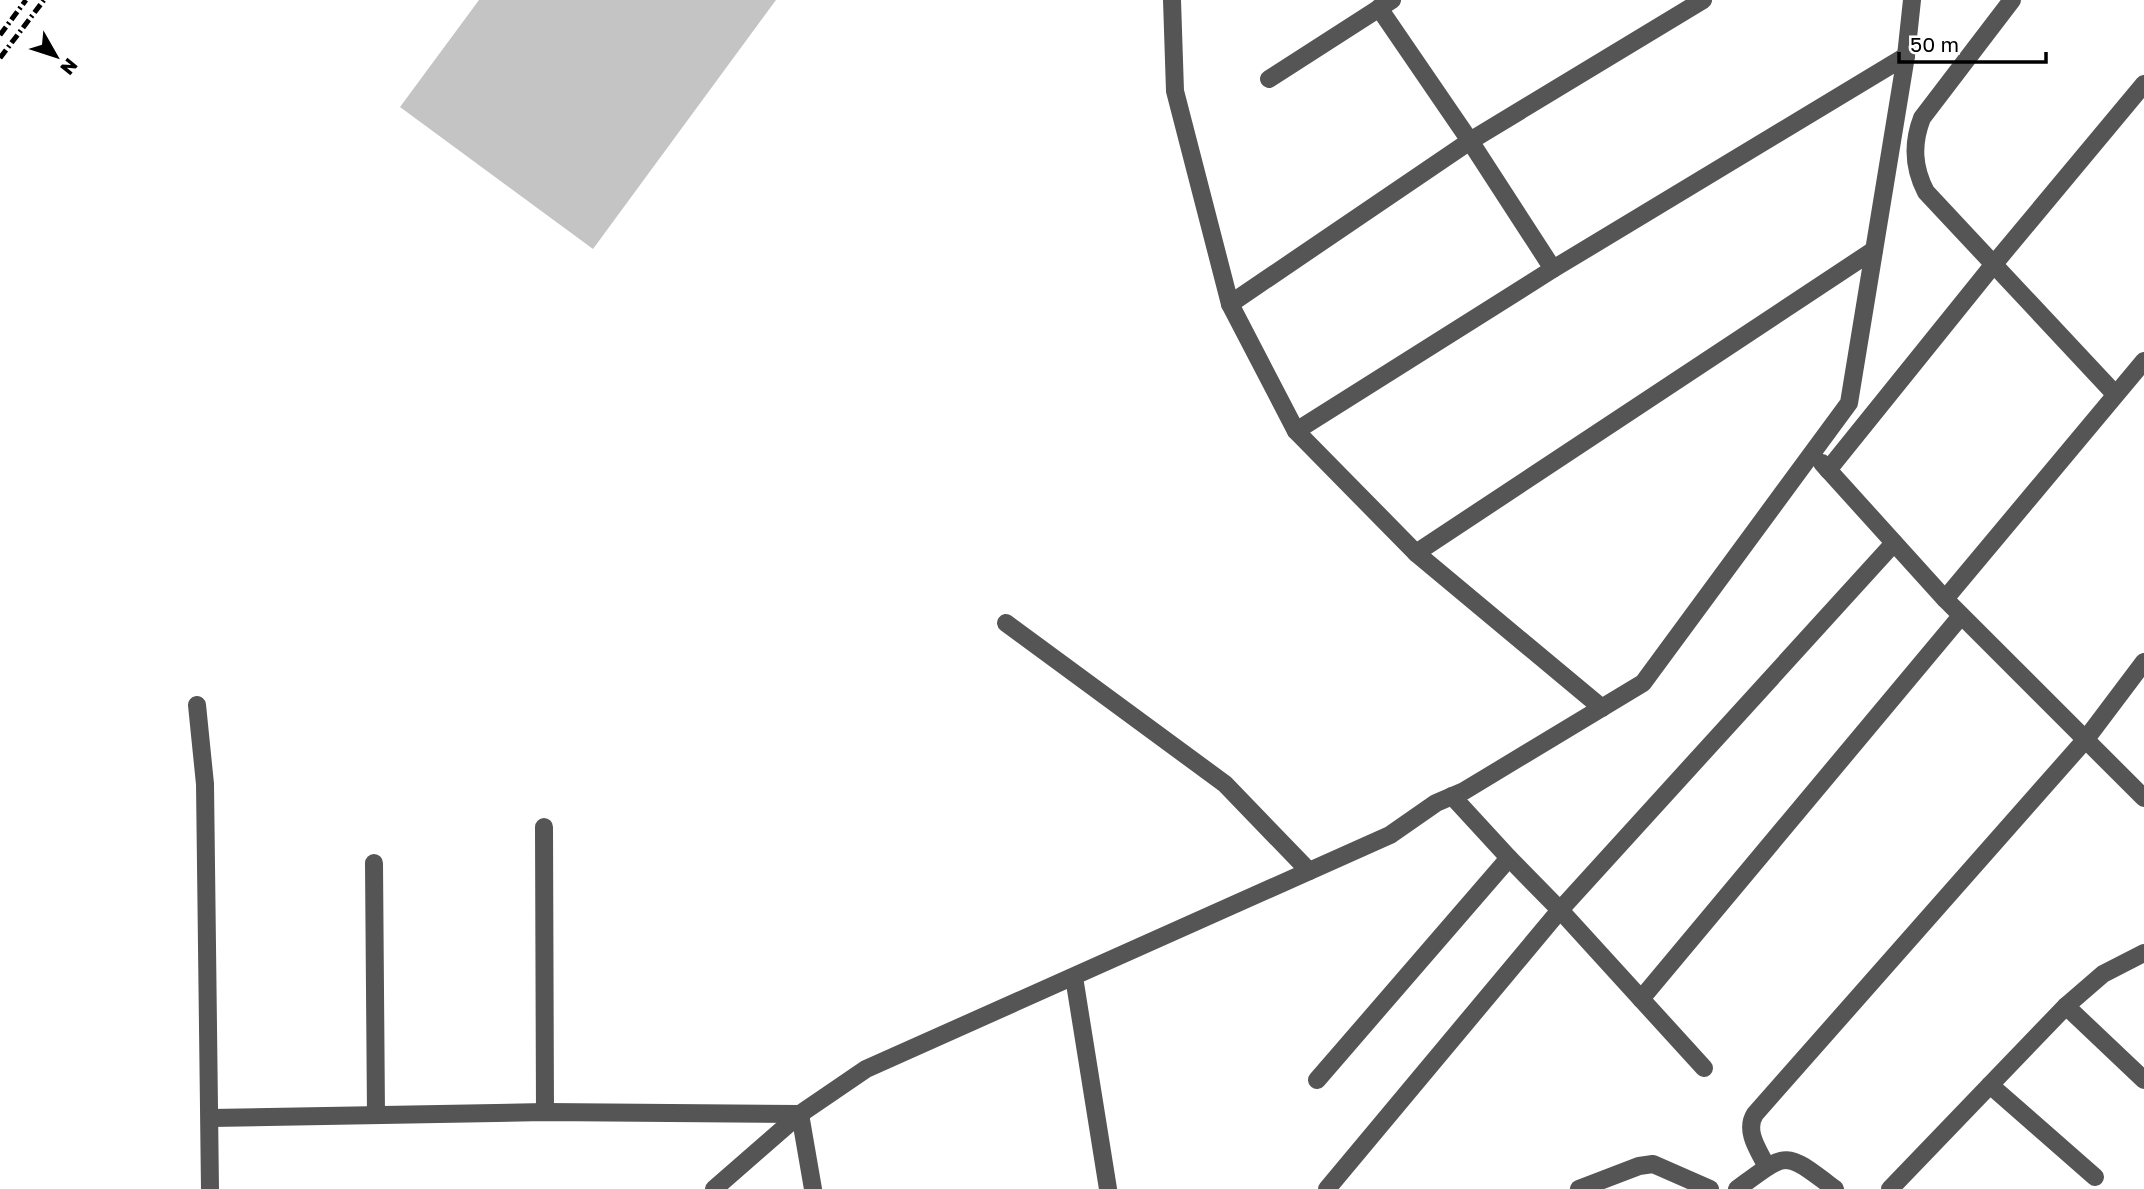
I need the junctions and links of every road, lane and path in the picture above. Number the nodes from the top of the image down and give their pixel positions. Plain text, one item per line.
1 (1172, 0) edge
2 (1703, 0) edge
3 (1912, 0) edge
4 (2012, 0) edge
5 (1385, 4) edge
6 (1906, 56) junction
7 (1269, 79) dead end
8 (2144, 84) edge
9 (1470, 141) junction
10 (1874, 250) junction
11 (1994, 264) junction
12 (1553, 270) junction
13 (1230, 304) junction
14 (2144, 361) edge
15 (2115, 394) junction
16 (1296, 431) junction
17 (1812, 453) junction
18 (1828, 471) junction
19 (1894, 543) junction
20 (1416, 553) junction
21 (1945, 599) junction
22 (1962, 616) junction
23 (1006, 623) dead end
24 (2143, 666) edge
25 (197, 705) dead end
26 (1602, 708) junction
27 (2086, 739) junction
28 (1451, 796) junction
29 (2144, 798) edge
30 (544, 827) dead end
31 (1509, 858) junction
32 (374, 863) dead end
33 (1309, 871) junction
34 (1560, 910) junction
35 (2144, 953) edge
36 (1073, 976) junction
37 (1641, 999) junction
38 (2066, 1006) junction
39 (1704, 1068) dead end
40 (1317, 1080) dead end
41 (2144, 1080) edge
42 (1990, 1085) junction
43 (545, 1112) junction
44 (800, 1114) junction
45 (376, 1115) junction
46 (211, 1118) junction
47 (1767, 1167) junction
48 (2095, 1177) dead end
49 (208, 1187) edge
50 (714, 1189) edge
51 (813, 1189) edge
52 (1108, 1189) edge
53 (1327, 1189) edge
54 (1579, 1189) edge
55 (1710, 1189) edge
56 (1737, 1189) edge
57 (1835, 1189) edge
58 (1890, 1189) edge

1 - 13 street
2 - 9 street
3 - 6 street
4 - 11 street
5 - 7 street
5 - 9 street
6 - 10 street
6 - 12 street
8 - 11 street
9 - 12 street
9 - 13 street
10 - 17 street
10 - 20 street
11 - 15 street
11 - 18 street
12 - 16 street
13 - 16 street
14 - 15 street
15 - 21 street
16 - 20 street
17 - 18 street
17 - 26 street
18 - 19 street
19 - 21 street
19 - 34 street
20 - 26 street
21 - 22 street
22 - 27 street
22 - 37 street
23 - 33 street
24 - 27 street
25 - 46 street
26 - 28 street
27 - 29 street
27 - 47 street
28 - 31 street
28 - 33 street
30 - 43 street
31 - 34 street
31 - 40 street
32 - 45 street
33 - 36 street
34 - 37 street
34 - 53 street
35 - 38 street
36 - 44 street
36 - 52 street
37 - 39 street
38 - 41 street
38 - 42 street
42 - 48 street
42 - 58 street
43 - 44 street
43 - 45 street
44 - 50 street
44 - 51 street
45 - 46 street
46 - 49 street
47 - 56 street
47 - 57 street
54 - 55 street

